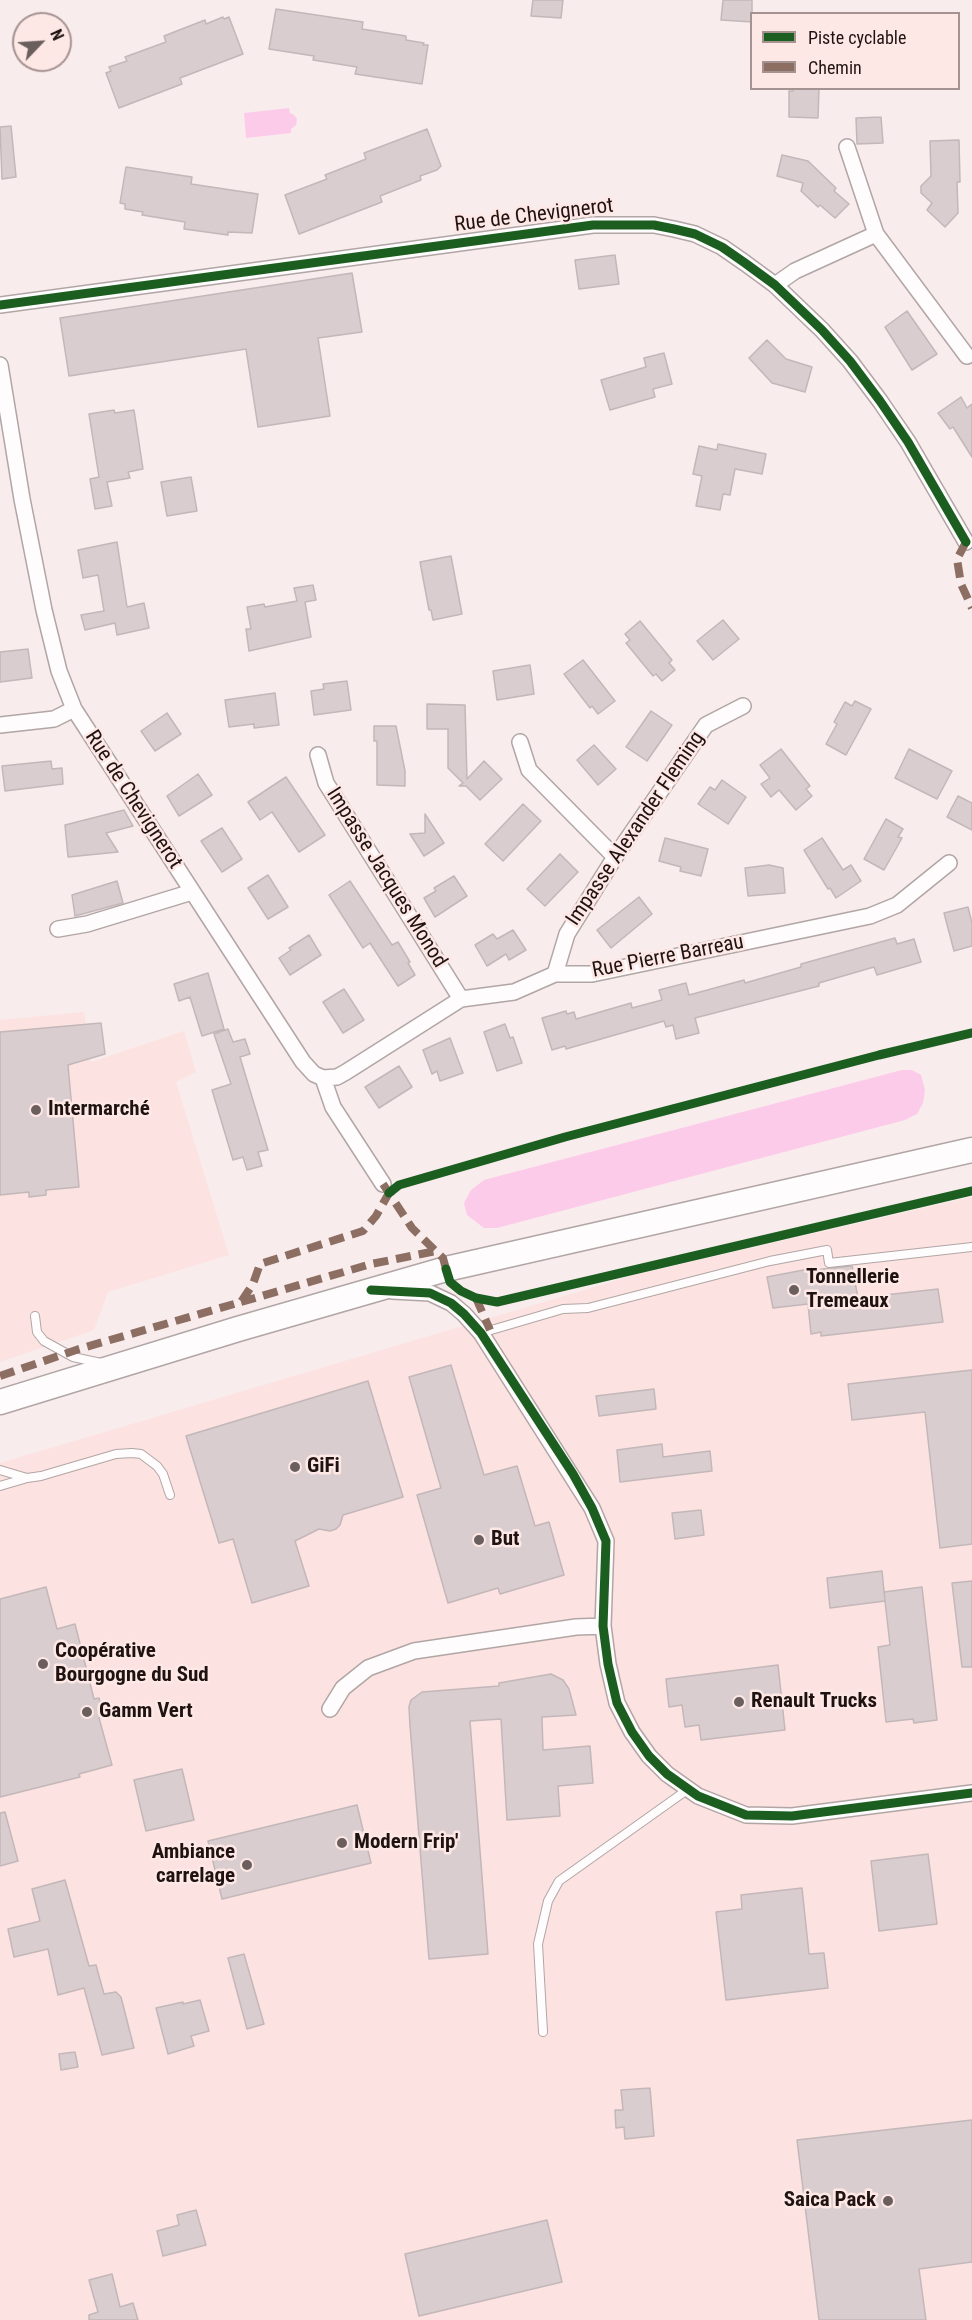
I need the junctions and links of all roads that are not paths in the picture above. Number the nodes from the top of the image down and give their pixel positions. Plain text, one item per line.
1 (847, 147) dead end
2 (876, 234) junction
3 (775, 285) junction
4 (0, 305) edge
5 (967, 356) dead end
6 (0, 365) edge
7 (966, 542) dead end
8 (743, 706) dead end
9 (74, 709) junction
10 (0, 725) edge
11 (520, 742) dead end
12 (318, 754) dead end
13 (615, 857) junction
14 (949, 863) dead end
15 (192, 892) junction
16 (58, 929) dead end
17 (555, 974) junction
18 (460, 999) junction
19 (323, 1078) junction
20 (972, 1150) edge
21 (383, 1184) dead end
22 (972, 1247) edge
23 (371, 1290) junction
24 (34, 1316) dead end
25 (480, 1333) junction
26 (117, 1366) junction
27 (0, 1402) edge
28 (0, 1470) edge
29 (27, 1478) junction
30 (0, 1486) edge
31 (170, 1495) dead end
32 (603, 1626) junction
33 (330, 1708) dead end
34 (687, 1790) junction
35 (972, 1793) edge
36 (543, 2032) dead end

1 - 2 street
2 - 3 street
2 - 5 street
3 - 4 street, Rue de Chevignerot
3 - 7 street, Rue de Chevignerot
6 - 9 street, Rue de Chevignerot
8 - 13 street, Impasse Alexander Fleming
9 - 10 street
9 - 15 street, Rue de Chevignerot
11 - 13 street
12 - 18 street, Impasse Jacques Monod
13 - 17 street, Impasse Alexander Fleming
14 - 17 street, Rue Pierre Barreau
15 - 16 street
15 - 19 street, Rue de Chevignerot
17 - 18 street, Rue Pierre Barreau
18 - 19 street, Rue Pierre Barreau
19 - 21 street, Rue de Chevignerot
20 - 23 main road
22 - 25 lane
23 - 25 street
23 - 26 main road
24 - 26 lane
25 - 32 street
26 - 27 main road
28 - 29 lane
29 - 30 lane
29 - 31 lane
32 - 33 street
32 - 34 street
34 - 35 street
34 - 36 lane

